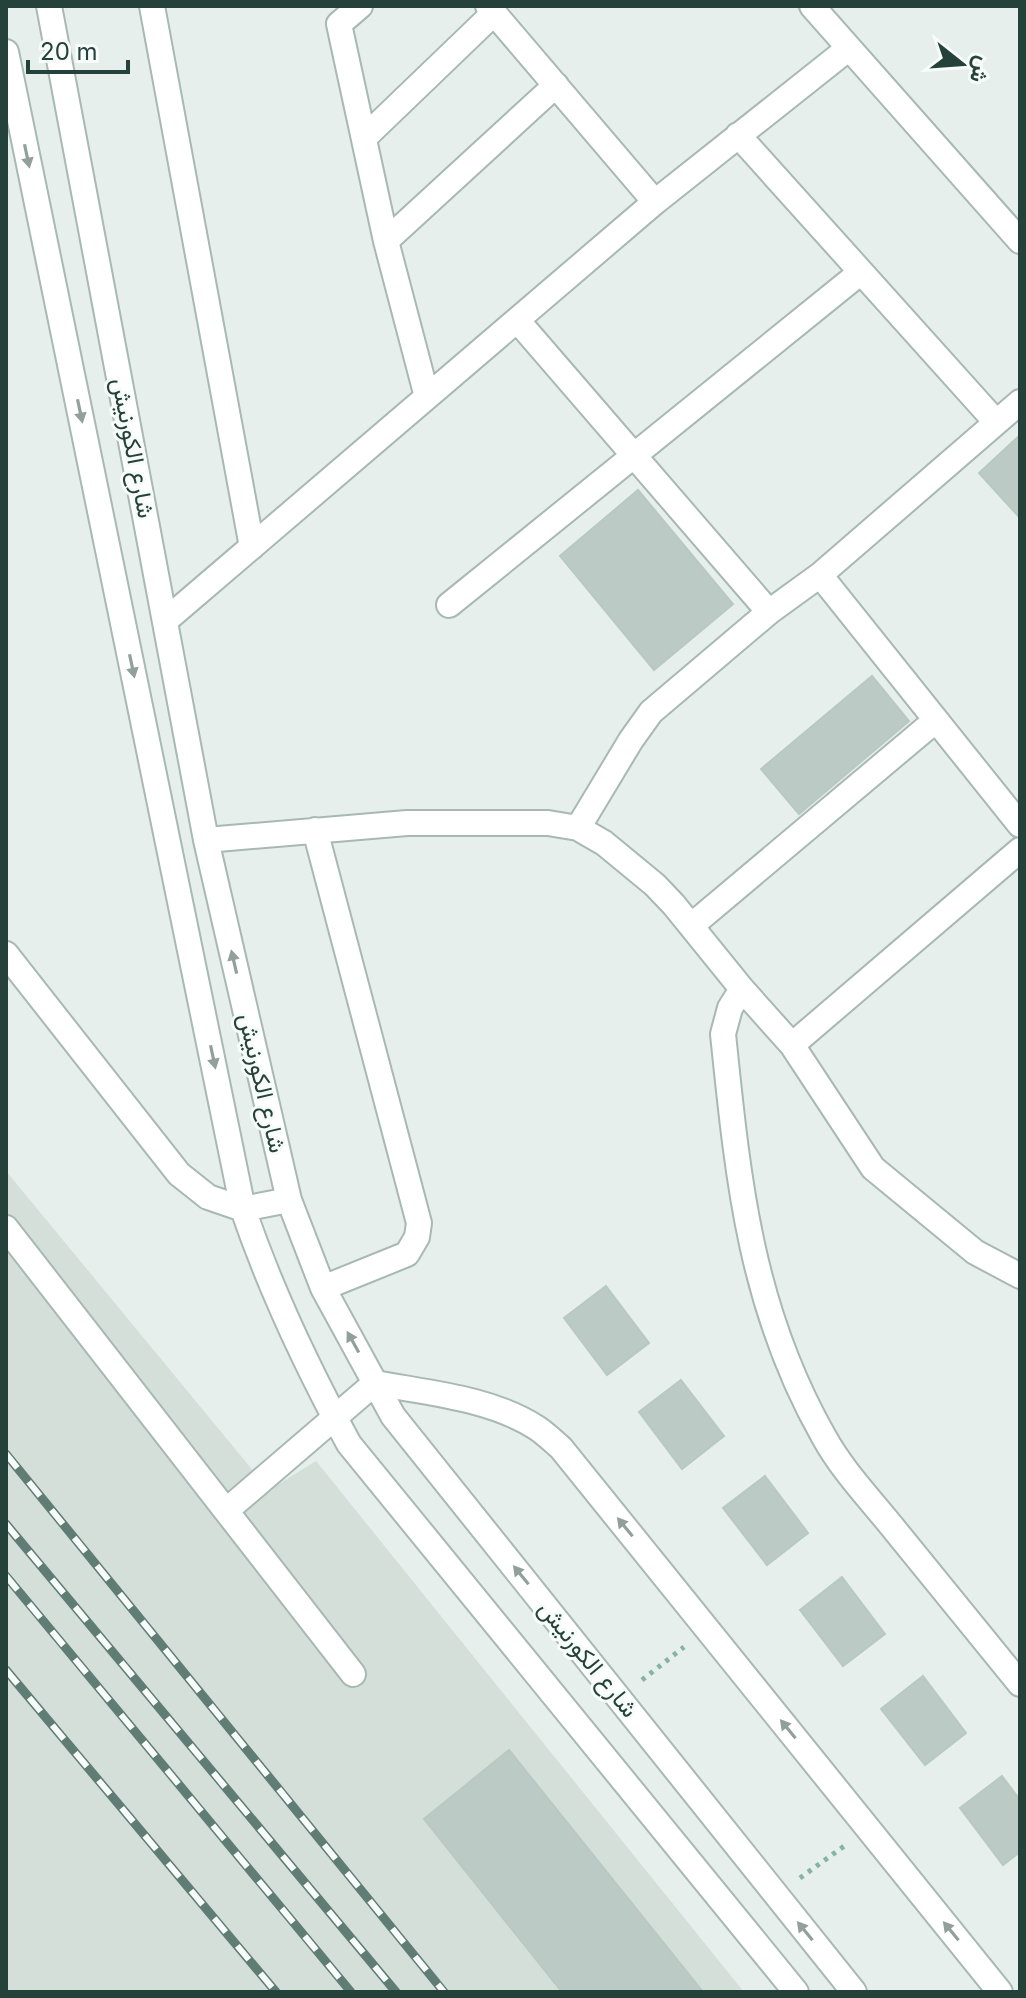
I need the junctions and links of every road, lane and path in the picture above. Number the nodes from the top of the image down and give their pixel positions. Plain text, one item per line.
1 (49, 6) edge
2 (152, 6) edge
3 (360, 6) edge
4 (812, 6) edge
5 (491, 10) edge
6 (849, 48) junction
7 (7, 62) edge
8 (556, 85) junction
9 (738, 135) junction
10 (364, 138) junction
11 (655, 202) junction
12 (386, 241) junction
13 (1020, 241) edge
14 (861, 272) junction
15 (517, 320) junction
16 (427, 397) junction
17 (1020, 402) edge
18 (996, 422) junction
19 (634, 456) junction
20 (252, 547) junction
21 (820, 575) junction
22 (449, 605) dead end
23 (769, 612) junction
24 (165, 621) junction
25 (936, 720) junction
26 (1020, 825) edge
27 (578, 828) junction
28 (315, 830) junction
29 (206, 840) junction
30 (1020, 850) edge
31 (691, 926) junction
32 (6, 954) edge
33 (742, 989) junction
34 (792, 1045) junction
35 (289, 1200) junction
36 (243, 1209) junction
37 (6, 1228) edge
38 (1020, 1276) edge
39 (323, 1288) junction
40 (375, 1383) junction
41 (335, 1417) junction
42 (227, 1510) junction
43 (707, 1629) junction
44 (353, 1674) dead end
45 (1020, 1684) edge
46 (619, 1698) junction
47 (869, 1829) junction
48 (776, 1895) junction
49 (796, 1992) edge
50 (854, 1992) edge
51 (1000, 1992) edge

1 - 24 street, شارع الكورنيش
2 - 20 street
3 - 10 street
4 - 6 street
5 - 8 street
5 - 10 street
6 - 9 street
6 - 13 street
7 -> 36 street, شارع الكورنيش
8 - 11 street
8 - 12 street
9 - 11 street
9 - 14 street
10 - 12 street
11 - 15 street
12 - 16 street
14 - 18 street
14 - 19 street
15 - 16 street
15 - 19 street
16 - 20 street
17 - 18 street
18 - 21 street
19 - 22 street
19 - 23 street
20 - 24 street
21 - 23 street
21 - 25 street
23 - 27 street
24 - 29 street, شارع الكورنيش
25 - 26 street
25 - 31 street
27 - 28 street
27 - 31 street
28 - 29 street
28 - 39 street
35 -> 29 street, شارع الكورنيش
30 - 34 street
31 - 33 street
32 - 36 street
33 - 34 street
33 - 45 street
34 - 38 street
35 - 36 street
35 - 39 street, شارع الكورنيش
36 - 41 street, شارع الكورنيش
37 - 42 street
40 -> 39 street, شارع الكورنيش
40 - 41 street
43 -> 40 street
46 -> 40 street, شارع الكورنيش
41 - 42 street
41 - 49 street, شارع الكورنيش
42 - 44 street
43 - 46 path
47 -> 43 street
46 - 48 street, شارع الكورنيش
47 - 48 path
51 -> 47 street
50 -> 48 street, شارع الكورنيش

